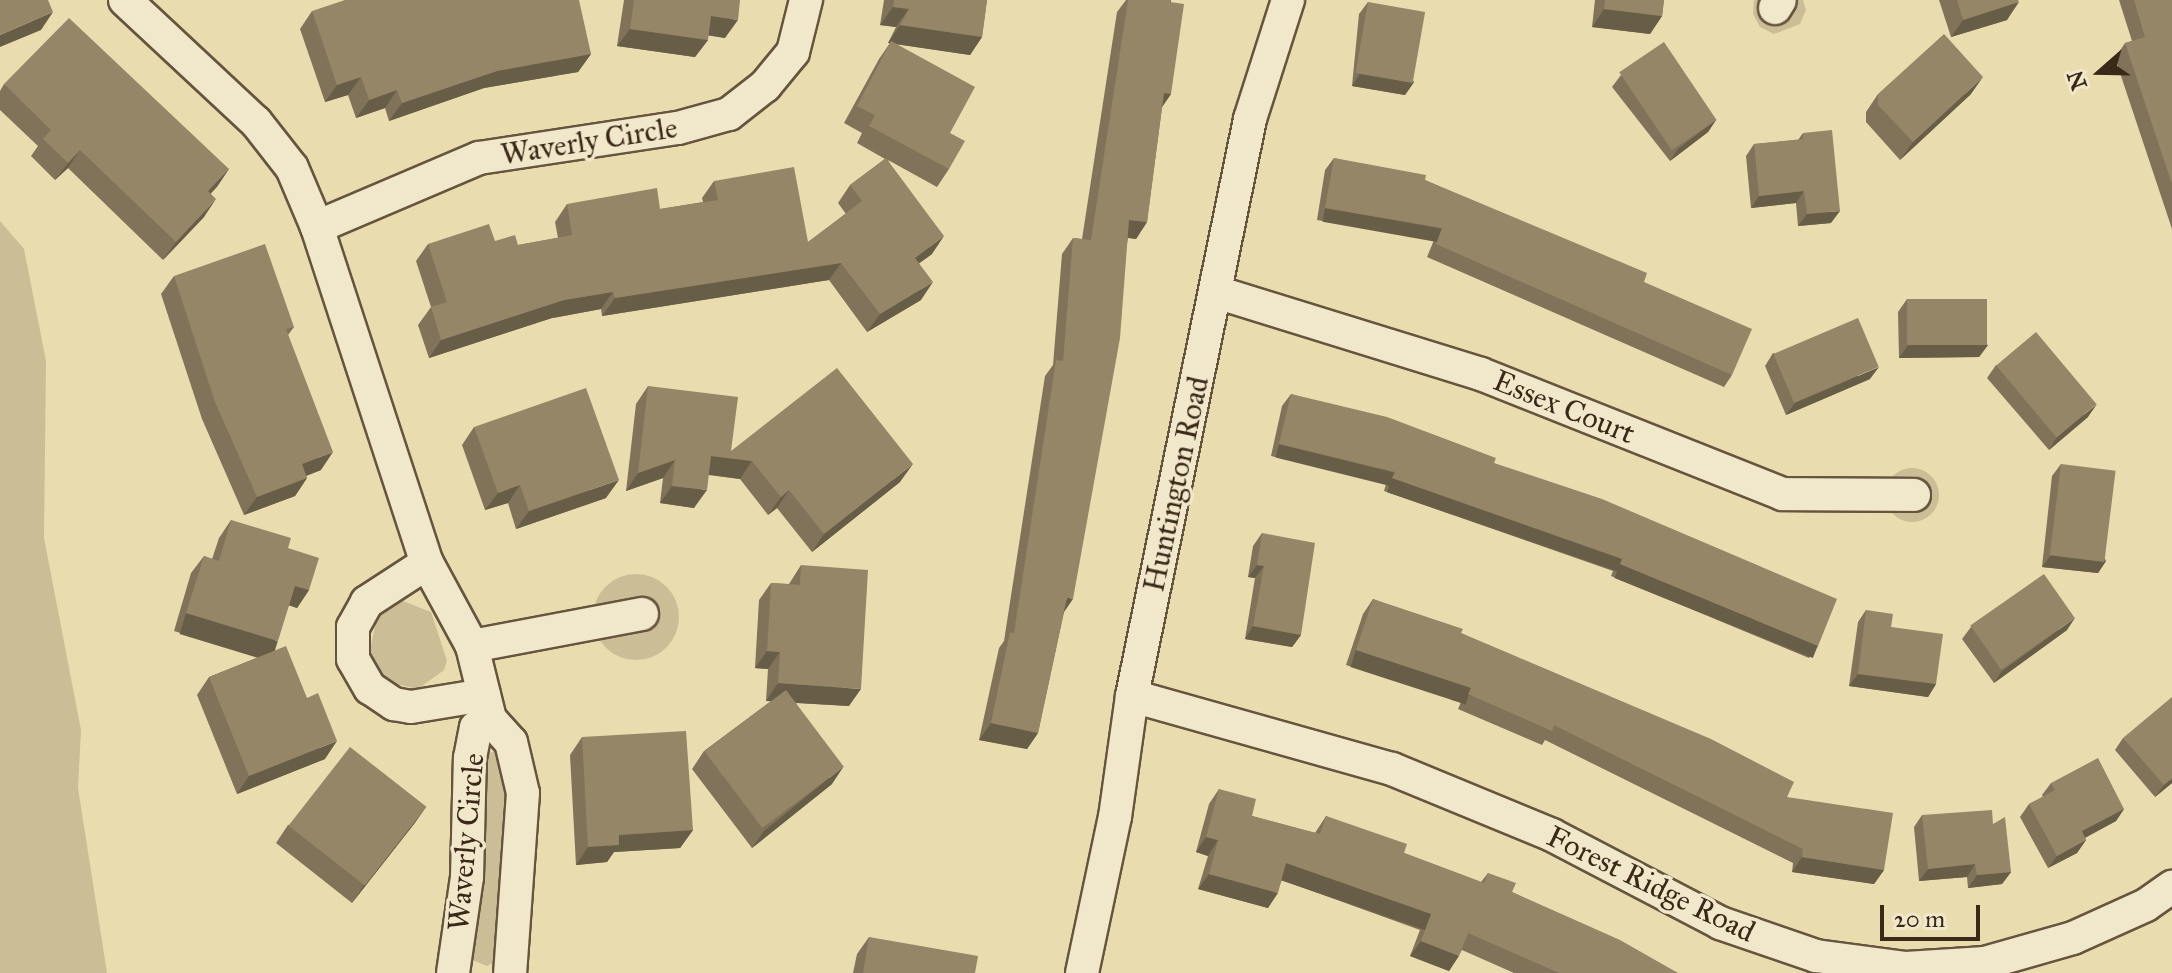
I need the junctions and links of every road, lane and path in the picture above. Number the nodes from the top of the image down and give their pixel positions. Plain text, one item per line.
1 (125, 0) edge
2 (806, 0) edge
3 (1288, 0) edge
4 (317, 227) junction
5 (1216, 292) junction
6 (1914, 495) dead end
7 (427, 563) junction
8 (642, 614) dead end
9 (472, 646) junction
10 (1132, 696) junction
11 (487, 707) junction
12 (2172, 887) edge
13 (1848, 966) edge
14 (1957, 969) edge
15 (453, 973) edge
16 (510, 973) edge
17 (1082, 973) edge

1 - 4 street, Waverly Circle
2 - 4 street, Waverly Circle
3 - 5 street, Huntington Road
4 - 7 street, Waverly Circle
5 - 6 street, Essex Court
5 - 10 street, Huntington Road
7 - 9 street, Waverly Circle
7 - 11 street
8 - 9 street
9 - 11 street, Waverly Circle
10 - 13 street, Forest Ridge Road
10 - 17 street, Huntington Road
11 - 15 street, Waverly Circle
11 - 16 street, Waverly Circle
12 - 14 street, Forest Ridge Road
13 - 14 street, Forest Ridge Road

